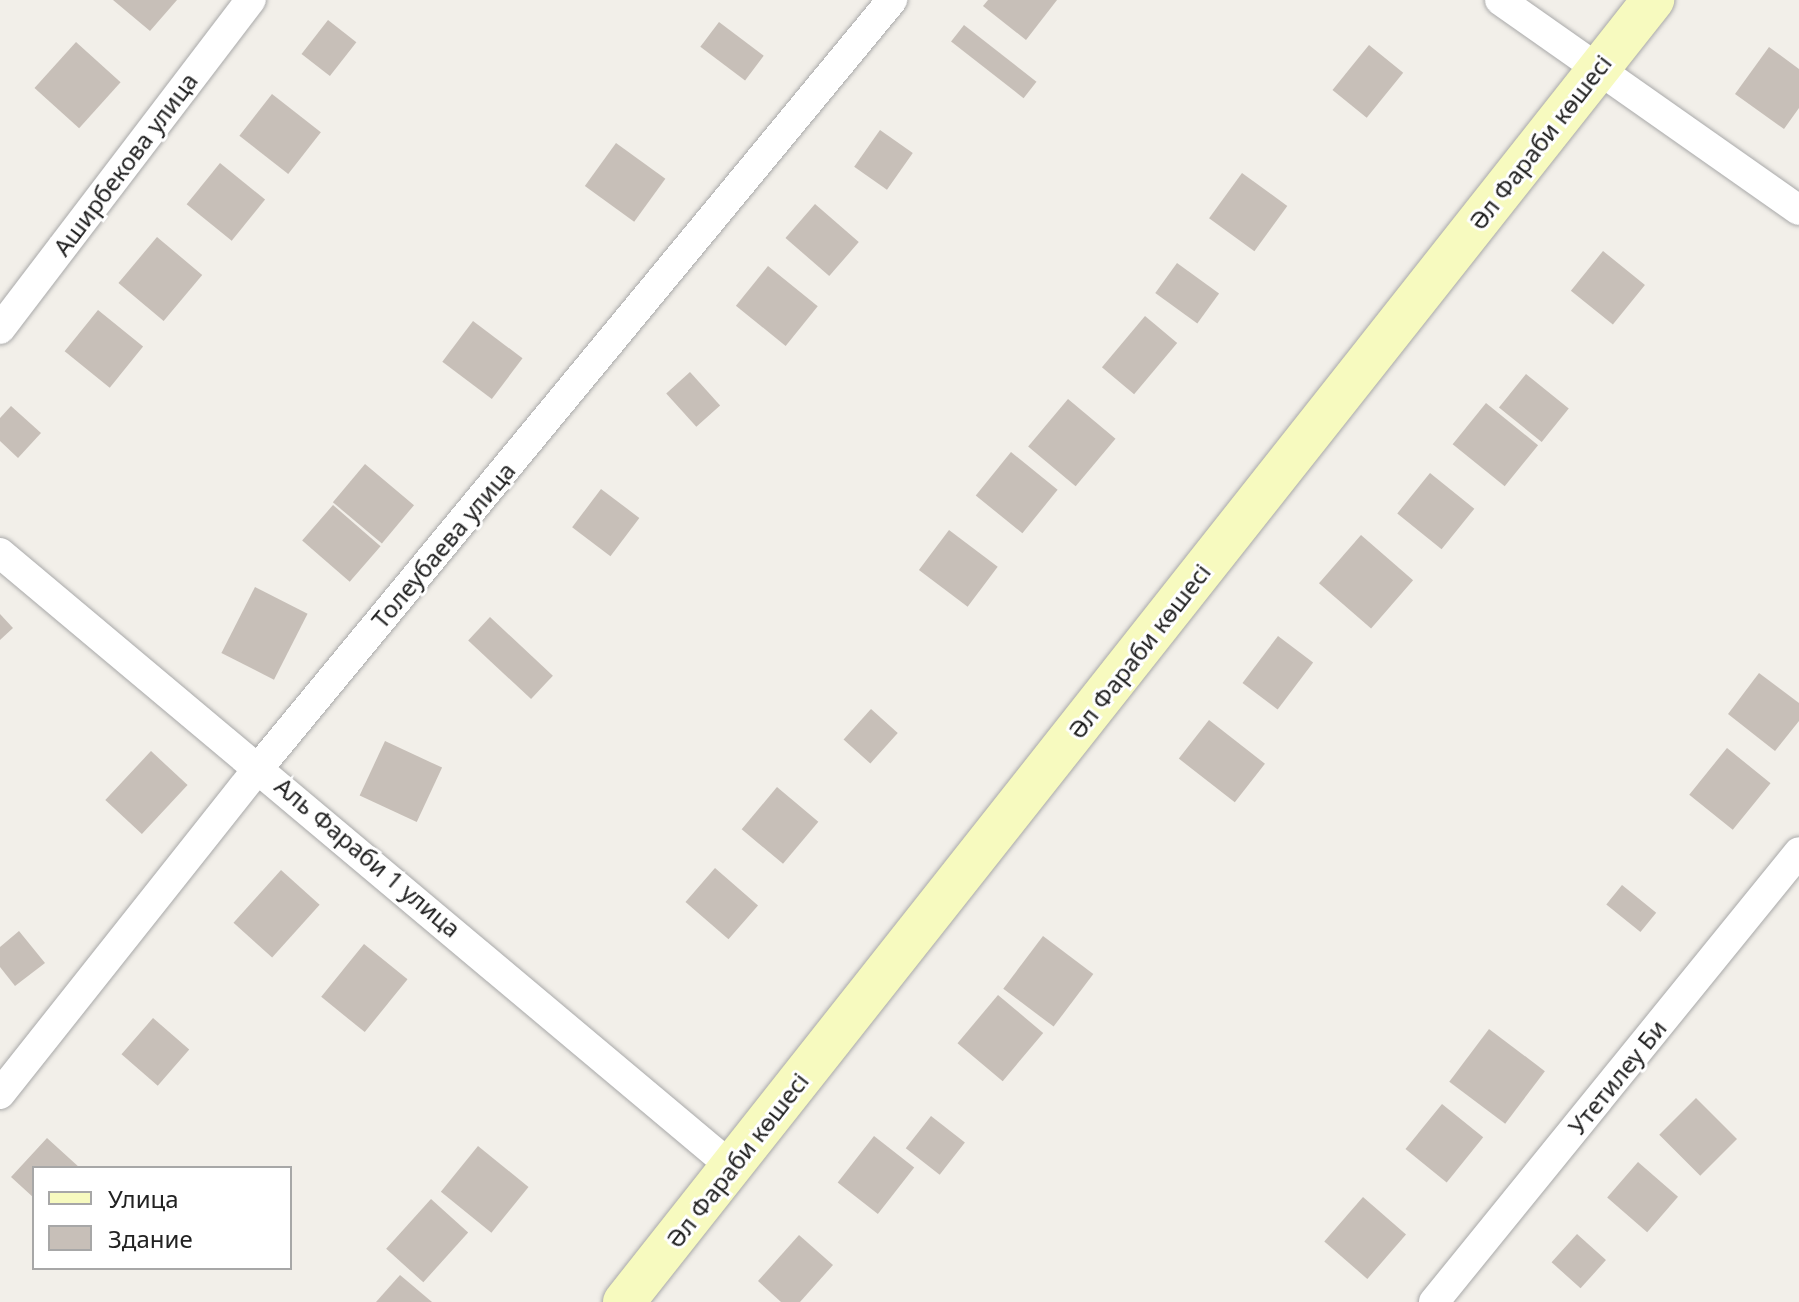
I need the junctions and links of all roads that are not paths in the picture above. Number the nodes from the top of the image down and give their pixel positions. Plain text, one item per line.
1 (251, 0) edge
2 (892, 0) edge
3 (1500, 0) edge
4 (1653, 0) edge
5 (1598, 68) junction
6 (1799, 210) edge
7 (0, 329) edge
8 (0, 553) edge
9 (261, 765) junction
10 (1799, 852) edge
11 (0, 1094) edge
12 (732, 1167) junction
13 (624, 1302) edge
14 (1434, 1302) edge

1 - 7 street, Аширбекова улица
2 - 9 street, Толеубаева улица
3 - 5 street
4 - 5 street, Әл Фараби көшесі
5 - 6 street
5 - 12 street, Әл Фараби көшесі
8 - 9 street, Аль Фараби 1 улица
9 - 11 street, Толеубаева улица
9 - 12 street, Аль Фараби 1 улица
10 - 14 street, Утетилеу Би
12 - 13 street, Әл Фараби көшесі

